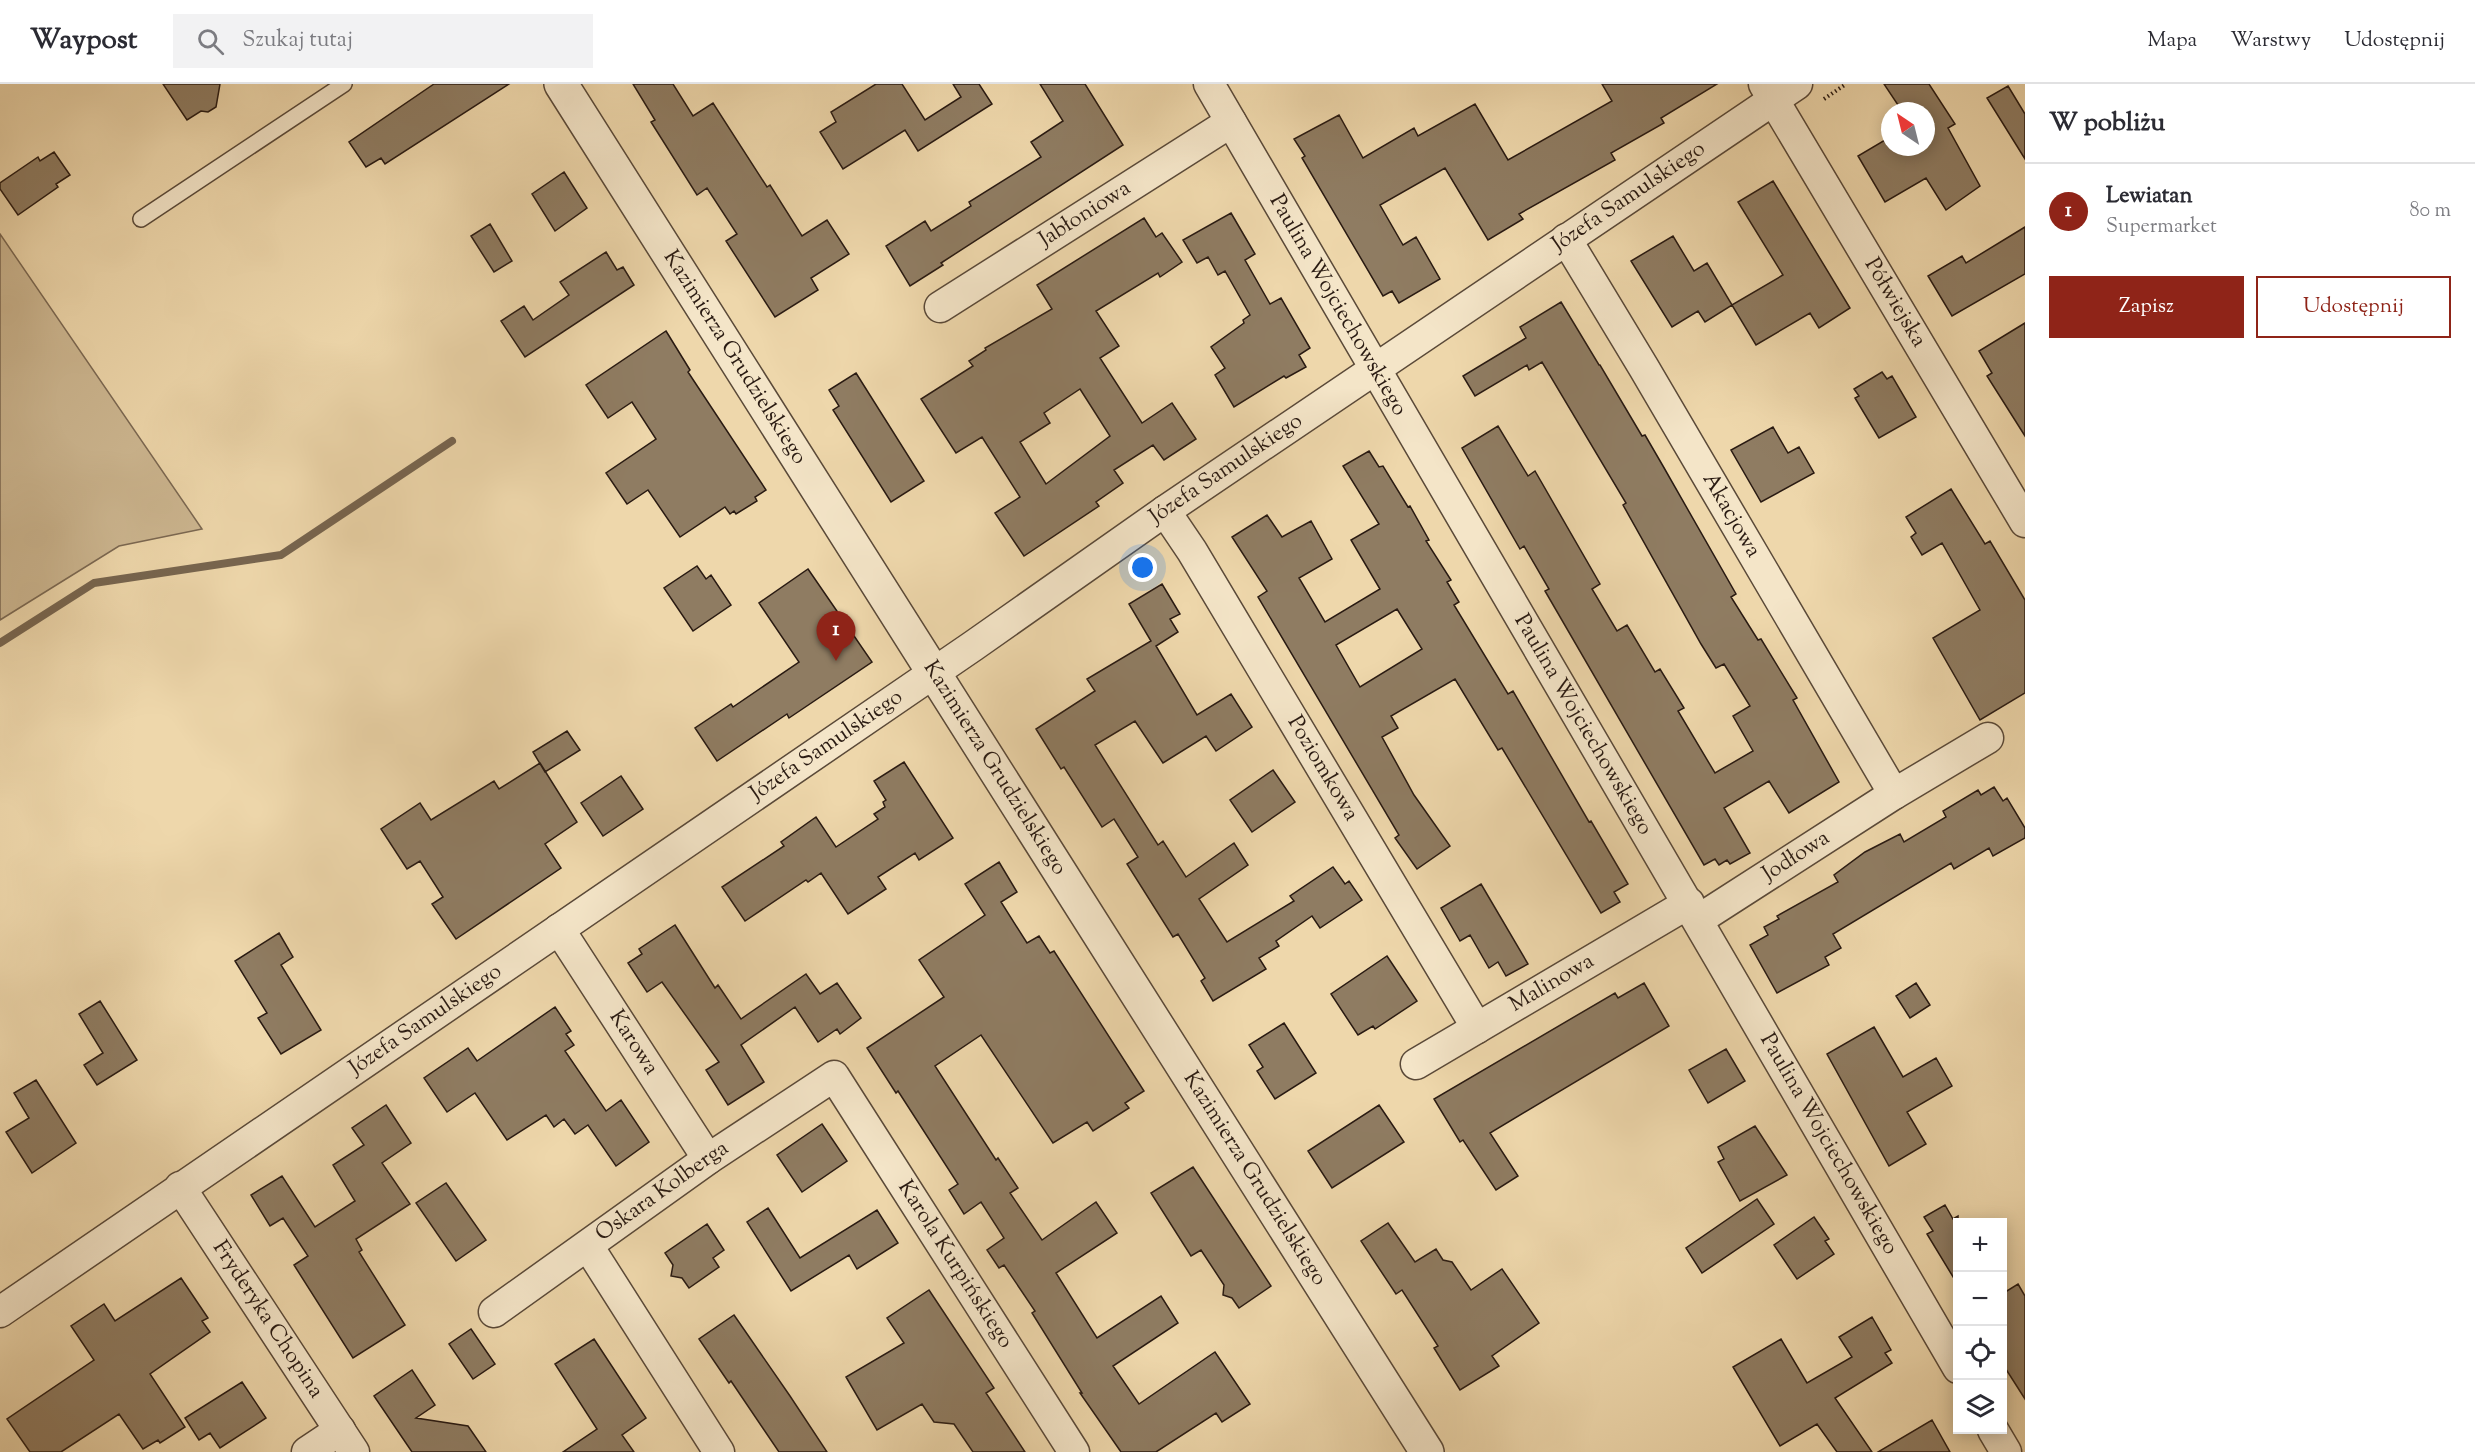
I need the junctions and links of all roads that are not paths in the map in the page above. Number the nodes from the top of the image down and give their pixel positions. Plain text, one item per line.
1 (344, 84) edge
2 (561, 84) edge
3 (1209, 84) edge
4 (1778, 89) edge
5 (1231, 122) junction
6 (141, 219) dead end
7 (1566, 239) junction
8 (940, 307) dead end
9 (1374, 371) junction
10 (1164, 511) junction
11 (2025, 522) edge
12 (933, 672) junction
13 (1988, 738) dead end
14 (1894, 794) junction
15 (1694, 911) junction
16 (559, 928) junction
17 (1477, 1028) junction
18 (1416, 1064) dead end
19 (834, 1076) joint
20 (708, 1160) junction
21 (180, 1187) junction
22 (588, 1246) junction
23 (0, 1312) edge
24 (494, 1312) dead end
25 (1953, 1359) edge
26 (1995, 1434) edge
27 (347, 1441) edge
28 (307, 1452) edge
29 (719, 1452) edge
30 (1074, 1452) edge
31 (1427, 1452) edge
32 (2006, 1452) edge

1 - 6 lane
2 - 12 street, Kazimierza Grudzielskiego
3 - 5 street, Paulina Wojciechowskiego
4 - 7 street, Józefa Samulskiego
4 - 11 street, Półwiejska
5 - 8 street, Jabłoniowa
5 - 9 street, Paulina Wojciechowskiego
7 - 9 street, Józefa Samulskiego
7 - 14 street, Akacjowa
9 - 10 street, Józefa Samulskiego
9 - 15 street, Paulina Wojciechowskiego
10 - 12 street, Józefa Samulskiego
10 - 17 street, Poziomkowa
12 - 16 street, Józefa Samulskiego
12 - 31 street, Kazimierza Grudzielskiego
13 - 14 street, Jodłowa
14 - 15 street, Jodłowa
15 - 17 street, Malinowa
15 - 25 street, Paulina Wojciechowskiego
16 - 20 street, Karowa
16 - 21 street, Józefa Samulskiego
17 - 18 street, Malinowa
19 - 20 street, Oskara Kolberga
19 - 30 street, Karola Kurpińskiego
20 - 22 street, Oskara Kolberga
21 - 23 street, Józefa Samulskiego
21 - 27 street, Fryderyka Chopina
22 - 24 street, Oskara Kolberga
22 - 29 street
26 - 32 street
27 - 28 street

